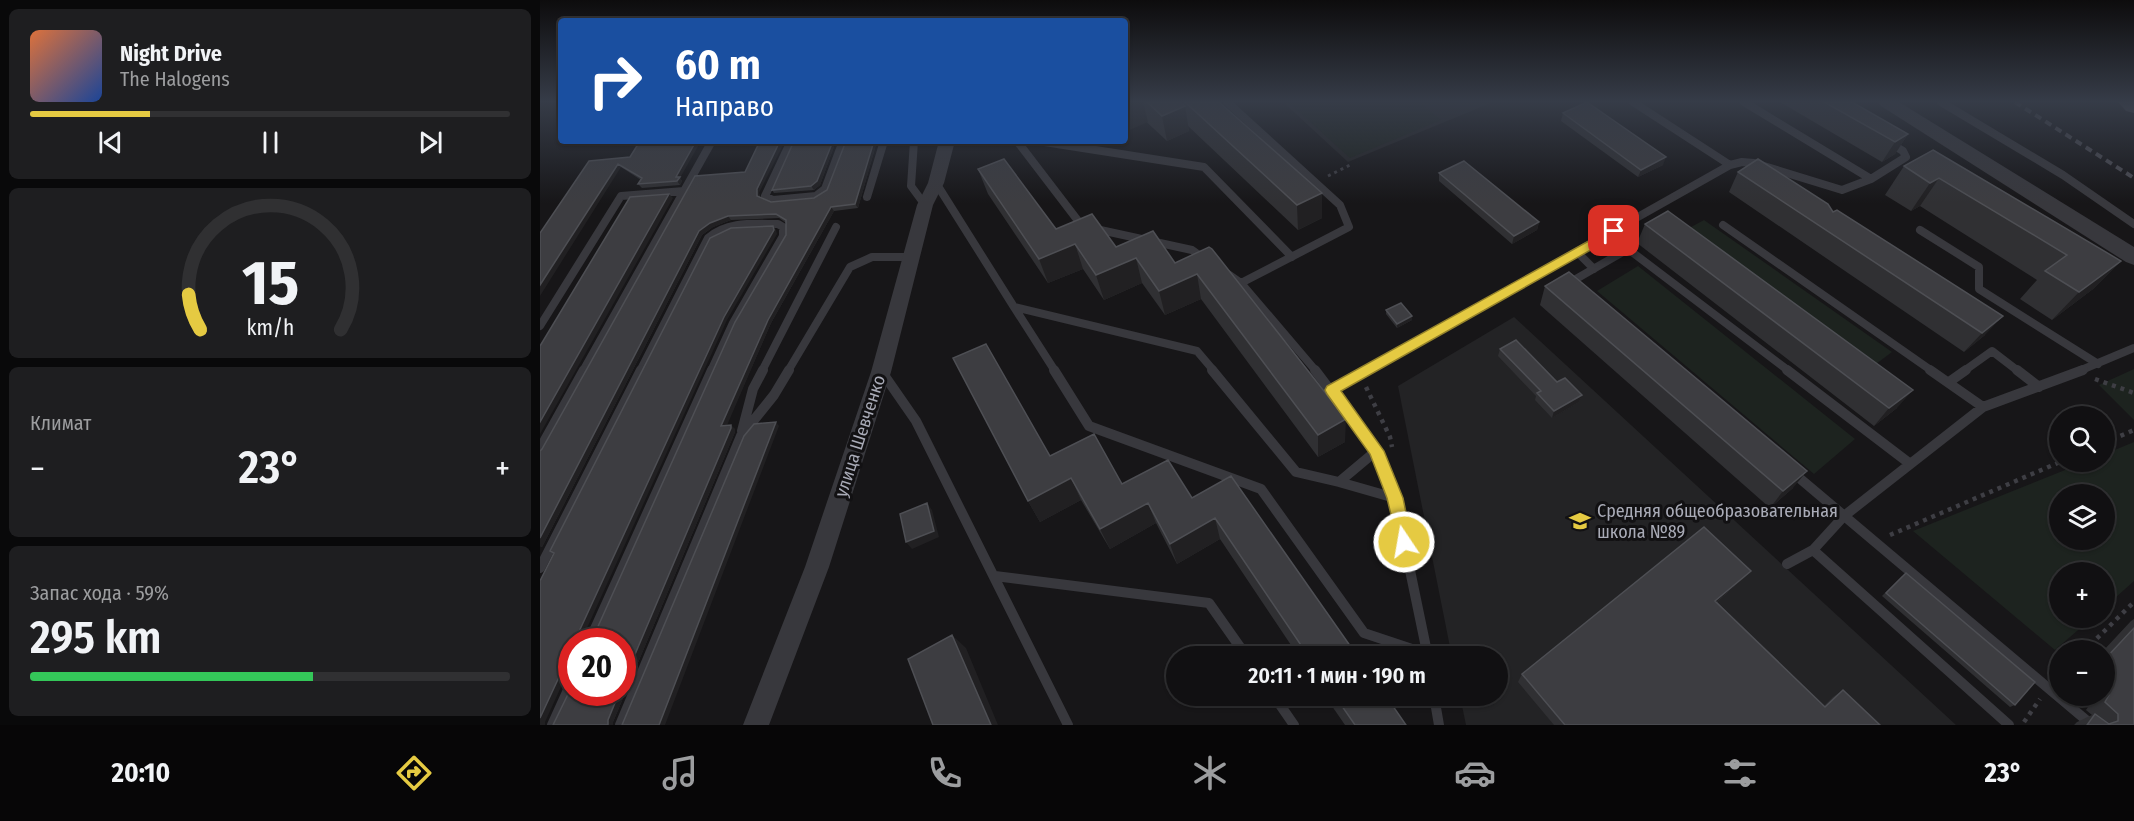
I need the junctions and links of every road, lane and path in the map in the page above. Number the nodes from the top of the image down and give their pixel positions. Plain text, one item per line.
1 (1265, 136) edge
2 (1685, 136) edge
3 (1800, 136) edge
4 (1941, 136) edge
5 (1998, 136) edge
6 (1884, 140) edge
7 (710, 144) edge
8 (790, 144) edge
9 (842, 144) edge
10 (883, 144) edge
11 (914, 144) edge
12 (946, 144) edge
13 (1019, 144) edge
14 (1057, 144) edge
15 (1353, 164) dead end
16 (1730, 165) junction
17 (1871, 179) junction
18 (1317, 182) junction
19 (936, 183) junction
20 (684, 191) junction
21 (867, 197) dead end
22 (925, 205) junction
23 (2134, 224) edge
24 (1723, 225) dead end
25 (836, 227) dead end
26 (1920, 230) dead end
27 (2094, 232) junction
28 (2134, 238) edge
29 (1577, 252) junction
30 (2134, 256) edge
31 (910, 257) junction
32 (1292, 257) junction
33 (1212, 264) edge
34 (1594, 269) junction
35 (1221, 270) edge
36 (1241, 283) junction
37 (1576, 288) edge
38 (1014, 307) junction
39 (540, 326) edge
40 (2134, 348) edge
41 (2098, 364) junction
42 (881, 372) junction
43 (2077, 372) junction
44 (1375, 382) dead end
45 (1949, 382) junction
46 (2039, 387) junction
47 (1332, 390) junction
48 (2134, 393) edge
49 (1983, 407) junction
50 (2134, 430) edge
51 (741, 436) junction
52 (2115, 438) edge
53 (1392, 448) dead end
54 (540, 449) edge
55 (1376, 451) junction
56 (1910, 463) junction
57 (1783, 464) edge
58 (2049, 467) edge
59 (1339, 482) junction
60 (1395, 498) junction
61 (1844, 516) junction
62 (1889, 535) dead end
63 (1813, 550) junction
64 (1787, 564) dead end
65 (540, 568) edge
66 (995, 576) junction
67 (2134, 602) edge
68 (595, 628) edge
69 (2095, 640) edge
70 (1239, 646) edge
71 (1400, 646) edge
72 (1426, 646) edge
73 (2048, 687) junction
74 (561, 706) edge
75 (1281, 706) edge
76 (1436, 706) edge
77 (552, 725) edge
78 (620, 725) edge
79 (756, 725) edge
80 (1068, 725) edge
81 (1294, 725) edge
82 (1439, 725) edge
83 (2009, 725) edge
84 (2022, 725) edge
85 (2092, 725) edge

1 - 18 lane
2 - 16 lane
3 - 17 lane
4 - 27 street
5 - 23 lane
6 - 17 lane
7 - 20 lane
8 - 9 lane
10 - 21 lane
11 - 22 lane
12 - 19 street, улица Шевченко
13 - 33 lane
14 - 32 lane
15 - 18 path
16 - 17 lane
16 - 29 lane
18 - 32 lane
19 - 22 street, улица Шевченко
19 - 38 lane
20 - 39 lane
20 - 54 lane
22 - 31 street, улица Шевченко
24 - 45 lane
25 - 51 lane
26 - 41 lane
27 - 28 street
27 - 30 street
29 - 34 lane
29 - 47 lane
31 - 42 street, улица Шевченко
31 - 51 lane
32 - 36 lane
34 - 37 lane
34 - 56 lane
35 - 36 lane
36 - 47 lane
38 - 59 lane
38 - 71 lane
40 - 41 lane
41 - 43 lane
42 - 66 lane
42 - 79 street, улица Шевченко
43 - 46 lane
43 - 48 path
44 - 53 path
45 - 46 lane
45 - 49 lane
46 - 49 lane
47 - 55 lane
49 - 56 lane
50 - 52 path
51 - 78 lane
55 - 59 lane
55 - 60 lane
56 - 61 lane
57 - 61 lane
58 - 62 path
59 - 60 lane
60 - 72 lane
61 - 63 lane
61 - 73 lane
63 - 64 lane
63 - 83 lane
65 - 68 lane
66 - 70 lane
66 - 80 lane
67 - 69 path
73 - 84 path
73 - 85 lane
74 - 77 lane
75 - 81 lane
76 - 82 lane

